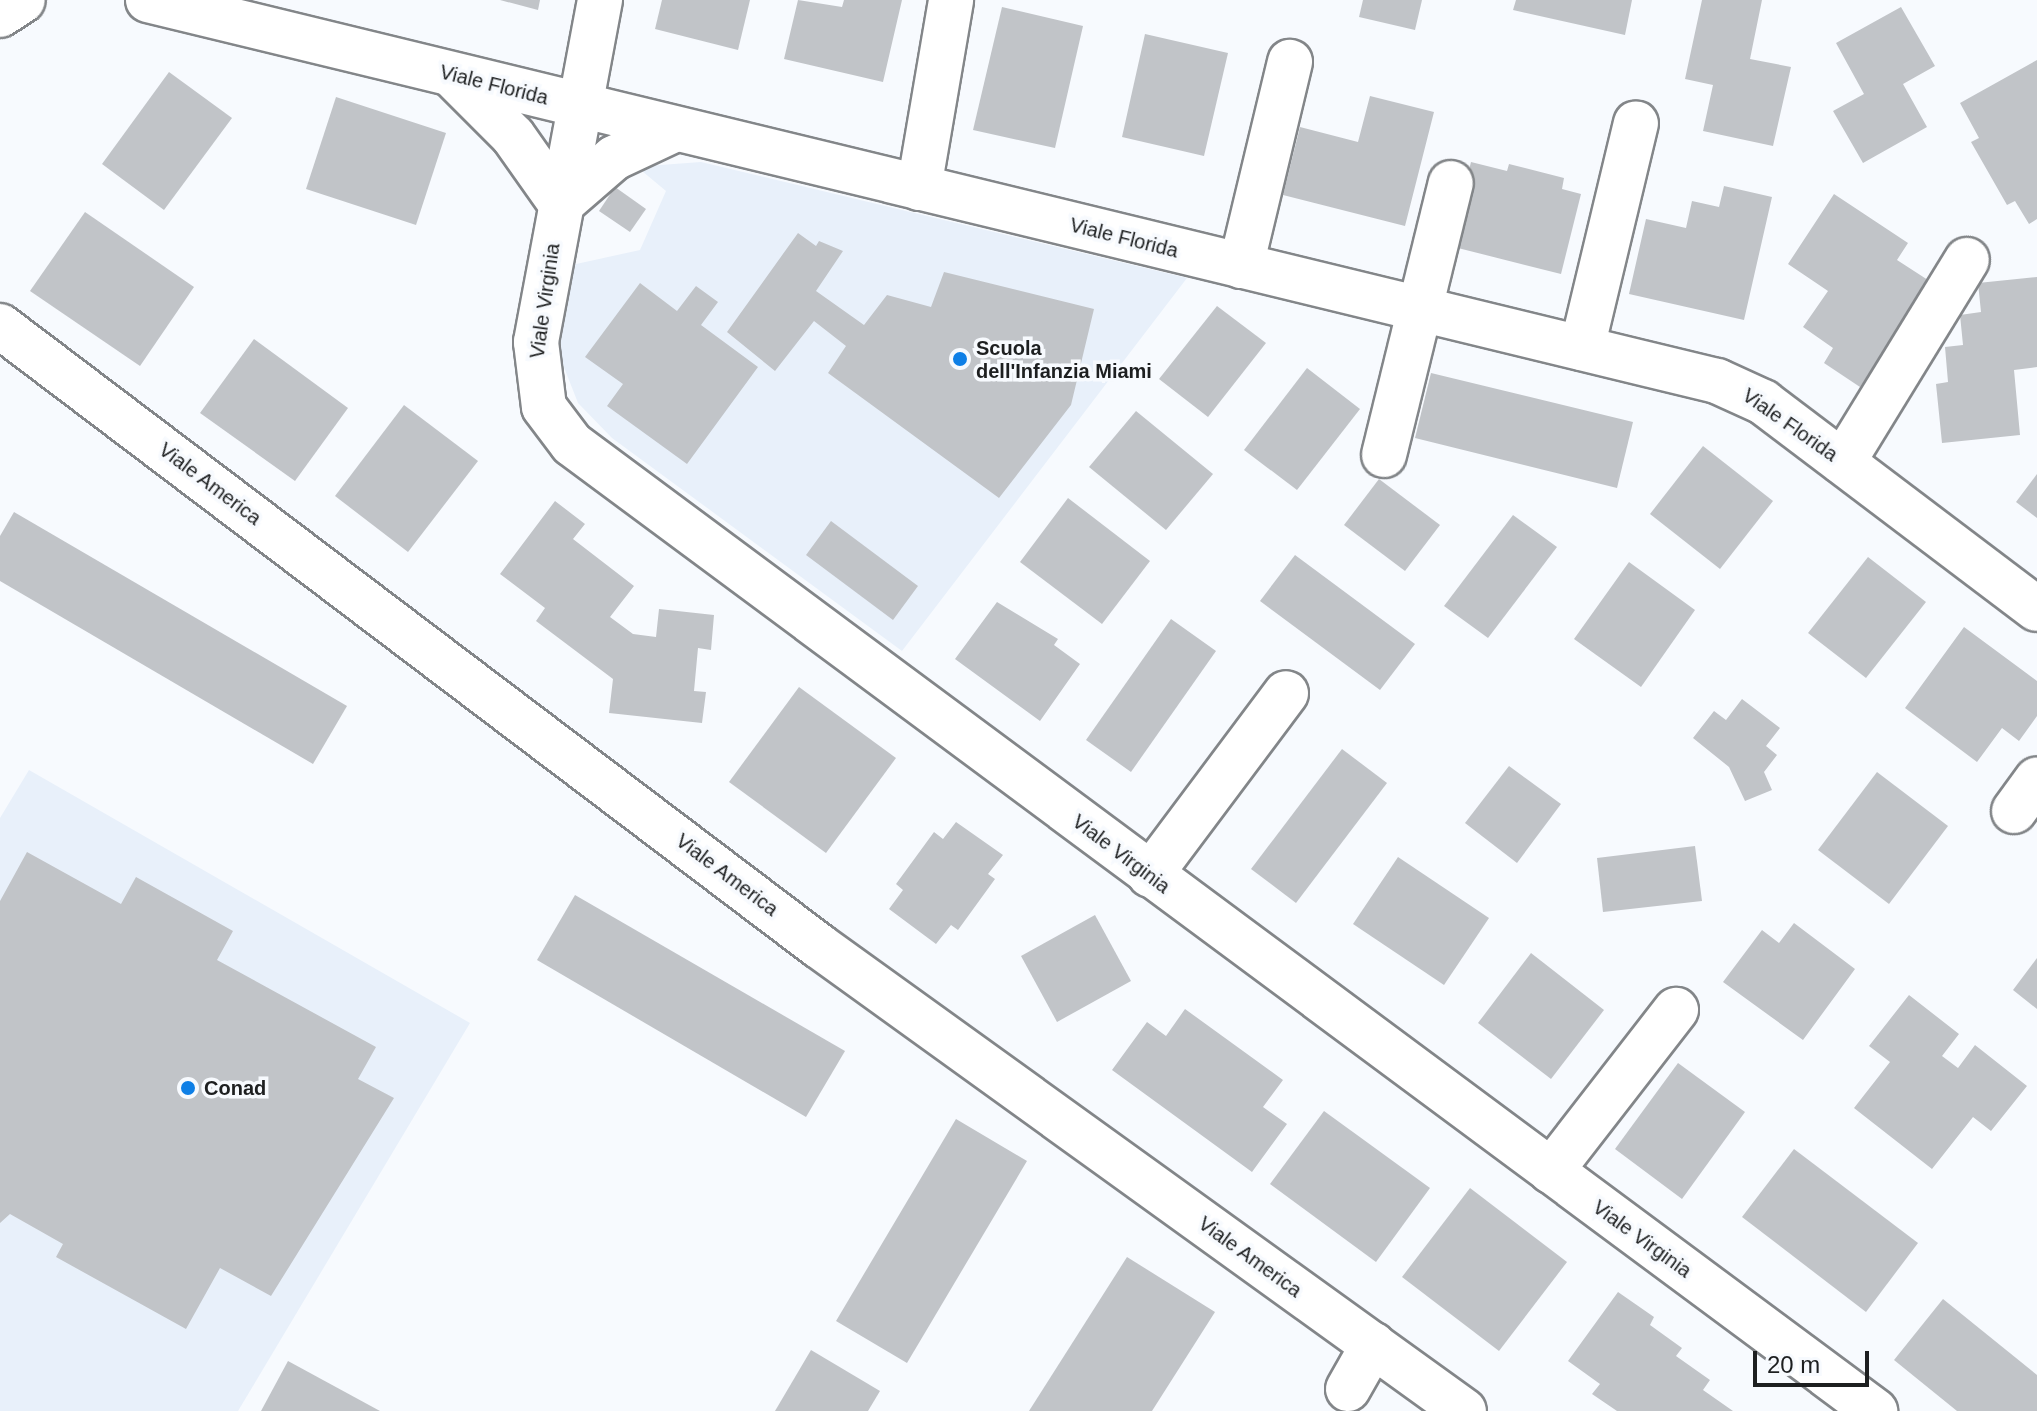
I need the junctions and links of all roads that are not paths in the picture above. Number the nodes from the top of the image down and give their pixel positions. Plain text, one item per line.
1 (23, 0) edge
2 (148, 0) edge
3 (600, 0) edge
4 (951, 0) edge
5 (0, 15) edge
6 (1290, 62) dead end
7 (452, 75) junction
8 (582, 107) junction
9 (1636, 123) dead end
10 (676, 129) junction
11 (1451, 183) dead end
12 (919, 188) junction
13 (561, 204) junction
14 (1967, 260) dead end
15 (1241, 266) junction
16 (1421, 309) junction
17 (0, 326) edge
18 (1582, 348) junction
19 (1384, 455) dead end
20 (1843, 462) junction
21 (2037, 609) edge
22 (1286, 693) dead end
23 (1150, 875) junction
24 (1676, 1010) dead end
25 (1551, 1171) junction
26 (1373, 1345) junction
27 (1348, 1389) dead end
28 (1464, 1411) edge
29 (1875, 1411) edge

1 - 5 street
2 - 7 street, Viale Florida
3 - 8 street, Viale Virginia
4 - 12 street
6 - 15 street
7 - 8 street, Viale Florida
7 - 13 street
8 - 10 street, Viale Florida
8 - 13 street, Viale Virginia
9 - 18 street
10 - 12 street, Viale Florida
10 - 13 street
11 - 16 street
12 - 15 street, Viale Florida
13 - 23 street, Viale Virginia
14 - 20 street
15 - 16 street, Viale Florida
16 - 18 street, Viale Florida
16 - 19 street
17 - 26 street, Viale America
18 - 20 street, Viale Florida
20 - 21 street, Viale Florida
22 - 23 street
23 - 25 street, Viale Virginia
24 - 25 street
25 - 29 street, Viale Virginia
26 - 27 street
26 - 28 street, Viale America

